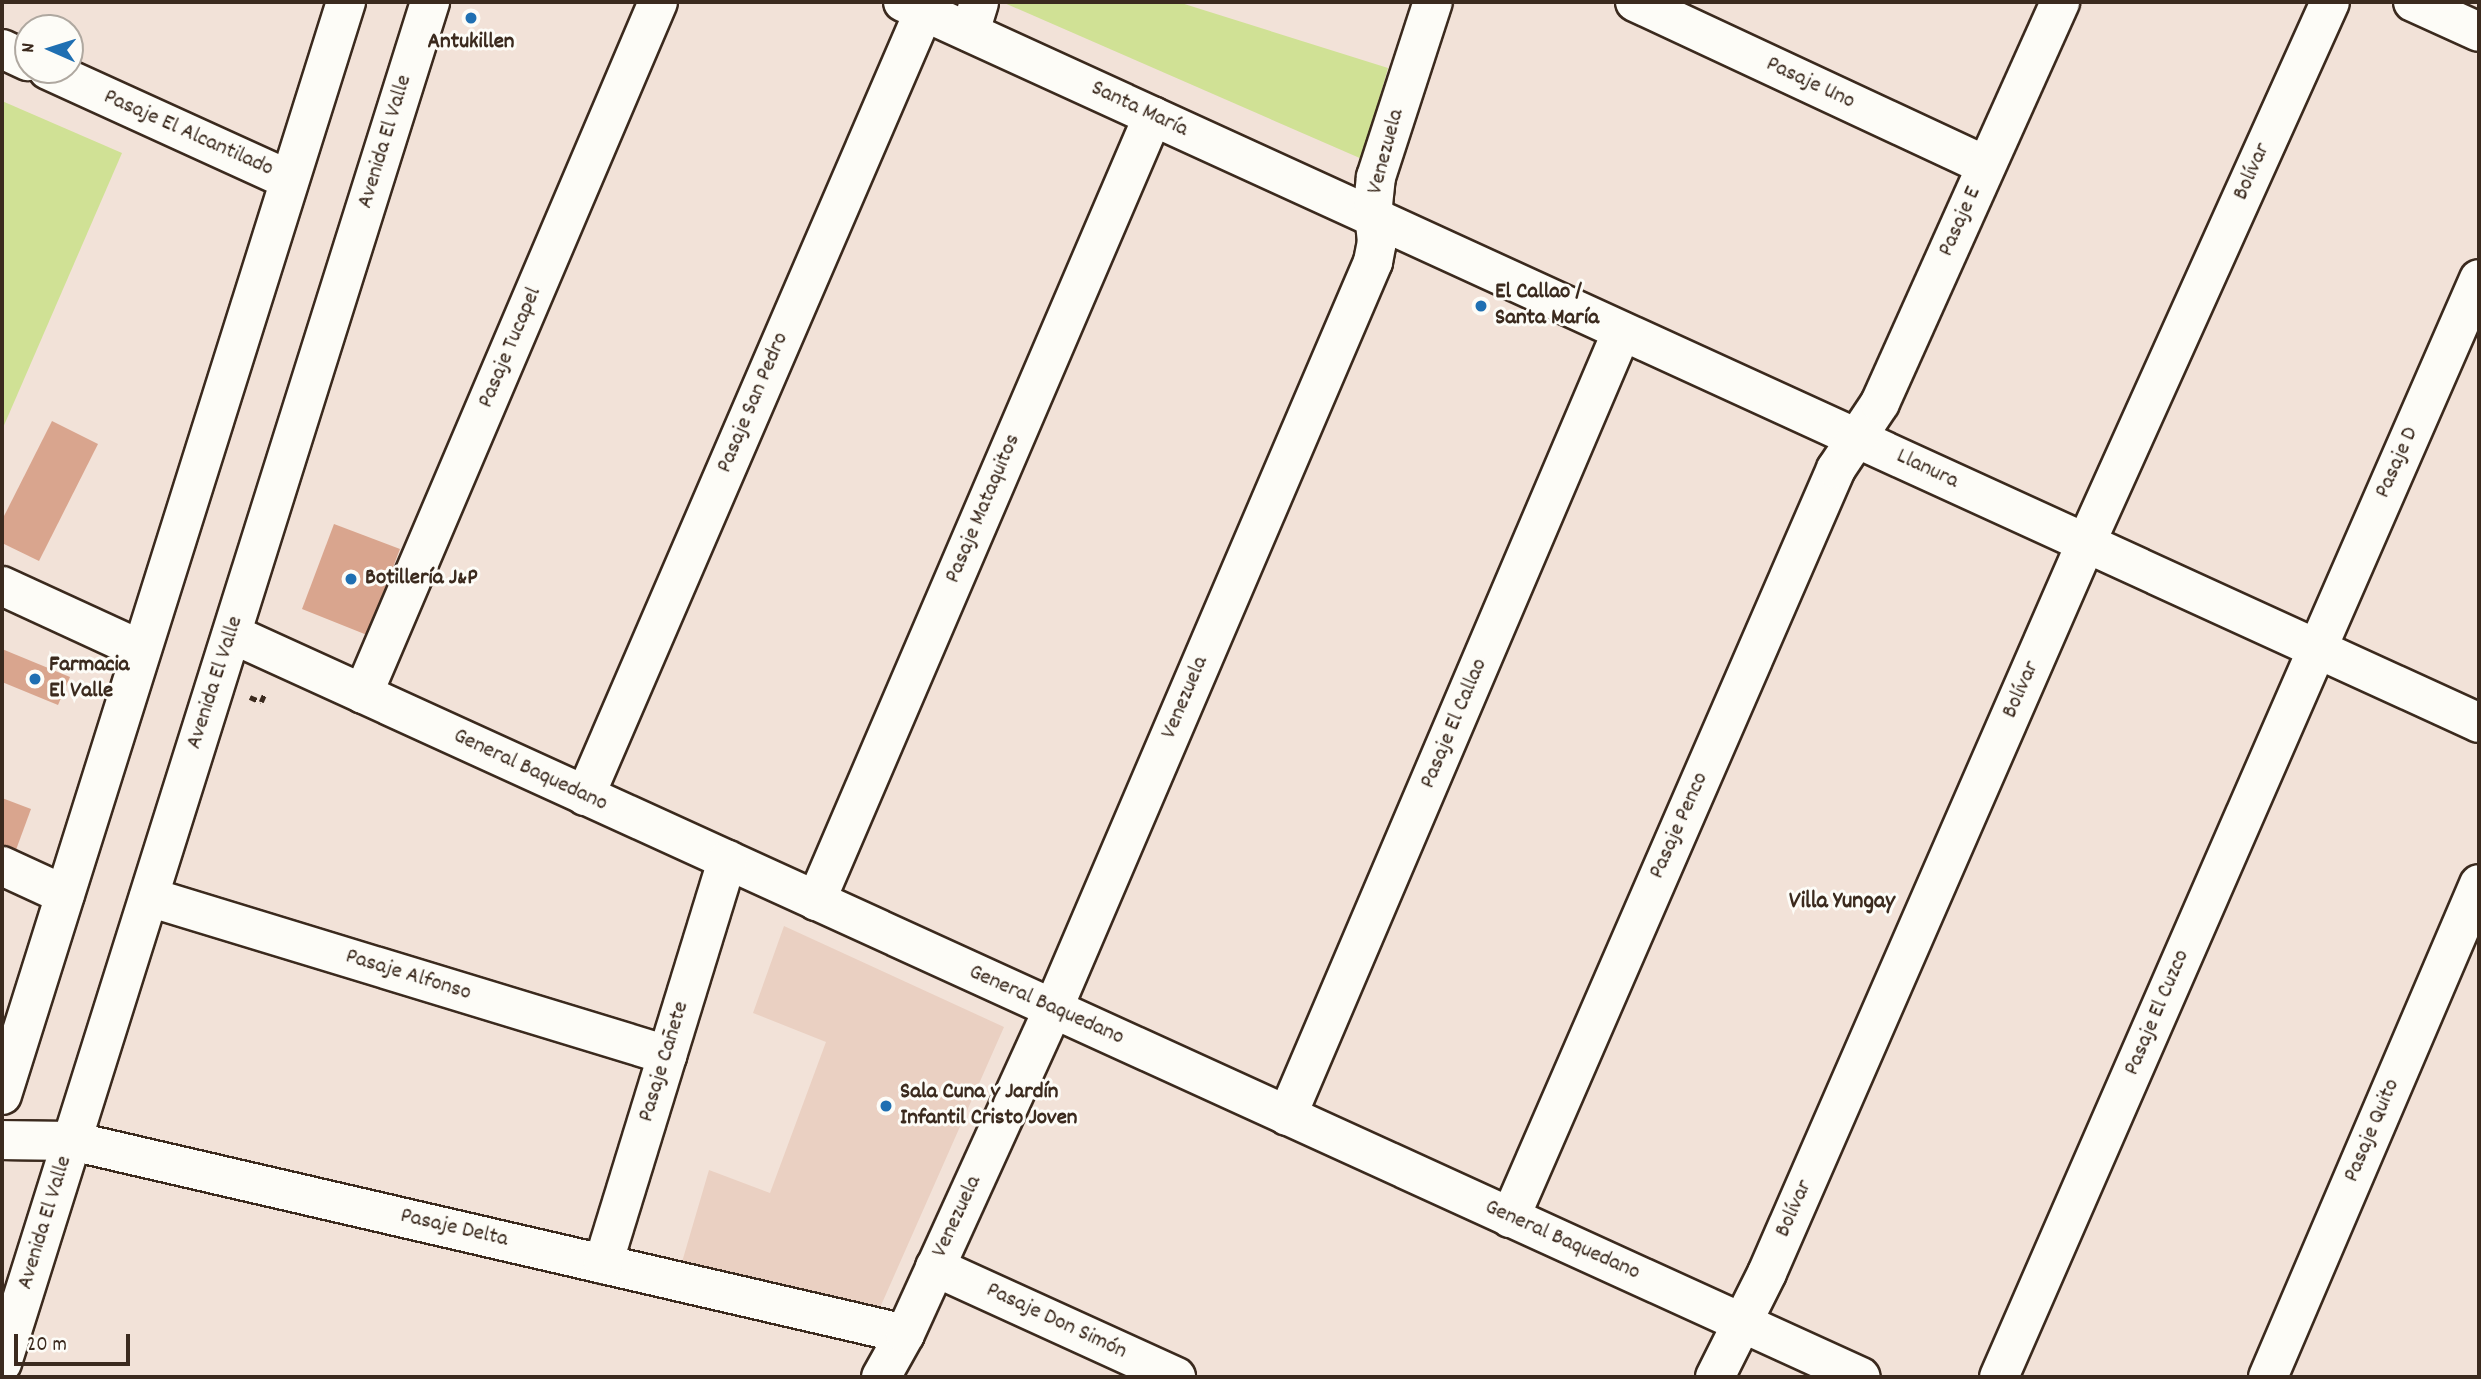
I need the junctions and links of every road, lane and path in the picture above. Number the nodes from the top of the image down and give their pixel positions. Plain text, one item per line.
1 (346, 2) edge
2 (430, 2) edge
3 (658, 2) edge
4 (1433, 2) edge
5 (1634, 2) edge
6 (2060, 2) edge
7 (2330, 2) edge
8 (2413, 2) edge
9 (914, 6) edge
10 (974, 17) edge
11 (2479, 32) edge
12 (79, 84) edge
13 (1153, 116) junction
14 (1986, 166) junction
15 (289, 180) junction
16 (1375, 218) junction
17 (2479, 279) edge
18 (1622, 331) junction
19 (1856, 438) junction
20 (2086, 543) junction
21 (2, 586) edge
22 (232, 634) junction
23 (2316, 648) junction
24 (141, 650) junction
25 (363, 694) junction
26 (2479, 723) edge
27 (585, 796) junction
28 (727, 860) junction
29 (2, 866) edge
30 (2479, 884) edge
31 (65, 895) junction
32 (149, 897) junction
33 (816, 901) junction
34 (1054, 1009) junction
35 (667, 1055) junction
36 (2, 1095) edge
37 (1287, 1116) junction
38 (2, 1140) edge
39 (72, 1141) junction
40 (1510, 1218) junction
41 (603, 1264) junction
42 (935, 1267) junction
43 (1740, 1322) junction
44 (905, 1334) junction
45 (2, 1363) edge
46 (881, 1377) edge
47 (1176, 1377) edge
48 (1715, 1377) edge
49 (1861, 1377) edge
50 (2000, 1377) edge
51 (2268, 1377) edge

1 - 15 street
2 - 22 street, Avenida El Valle
3 - 25 street, Pasaje Tucapel
4 - 16 street, Venezuela
5 - 14 street, Pasaje Uno
6 - 14 street, Pasaje E
7 - 20 street, Bolívar
8 - 11 street
9 - 10 street, Santa María
9 - 27 street, Pasaje San Pedro
10 - 13 street, Santa María
12 - 15 street, Pasaje El Alcantilado
13 - 16 street, Santa María
13 - 33 street, Pasaje Mataquitos
14 - 19 street, Pasaje E
15 - 24 street
16 - 18 street, Llanura
16 - 34 street, Venezuela
17 - 23 street, Pasaje D
18 - 19 street, Llanura
18 - 37 street, Pasaje El Callao
19 - 20 street, Llanura
19 - 40 street, Pasaje Penco
20 - 23 street, Llanura
20 - 43 street, Bolívar
21 - 24 street
22 - 25 street, General Baquedano
22 - 32 street, Avenida El Valle
23 - 26 street, Llanura
23 - 50 street, Pasaje El Cuzco
24 - 31 street
25 - 27 street, General Baquedano
27 - 28 street, General Baquedano
28 - 33 street, General Baquedano
28 - 35 street, Pasaje Cañete
29 - 31 street
30 - 51 street, Pasaje Quito
31 - 36 street
32 - 35 street, Pasaje Alfonso
32 - 39 street, Avenida El Valle
33 - 34 street, General Baquedano
34 - 37 street, General Baquedano
34 - 42 street, Venezuela
35 - 41 street, Pasaje Cañete
37 - 40 street, General Baquedano
38 - 39 street, Pasaje Delta
39 - 41 street, Pasaje Delta
39 - 45 street, Avenida El Valle
40 - 43 street, General Baquedano
41 - 44 street, Pasaje Delta
42 - 44 street, Venezuela
42 - 47 street, Pasaje Don Simón
43 - 48 street, Bolívar
43 - 49 street, General Baquedano
44 - 46 street, Venezuela

